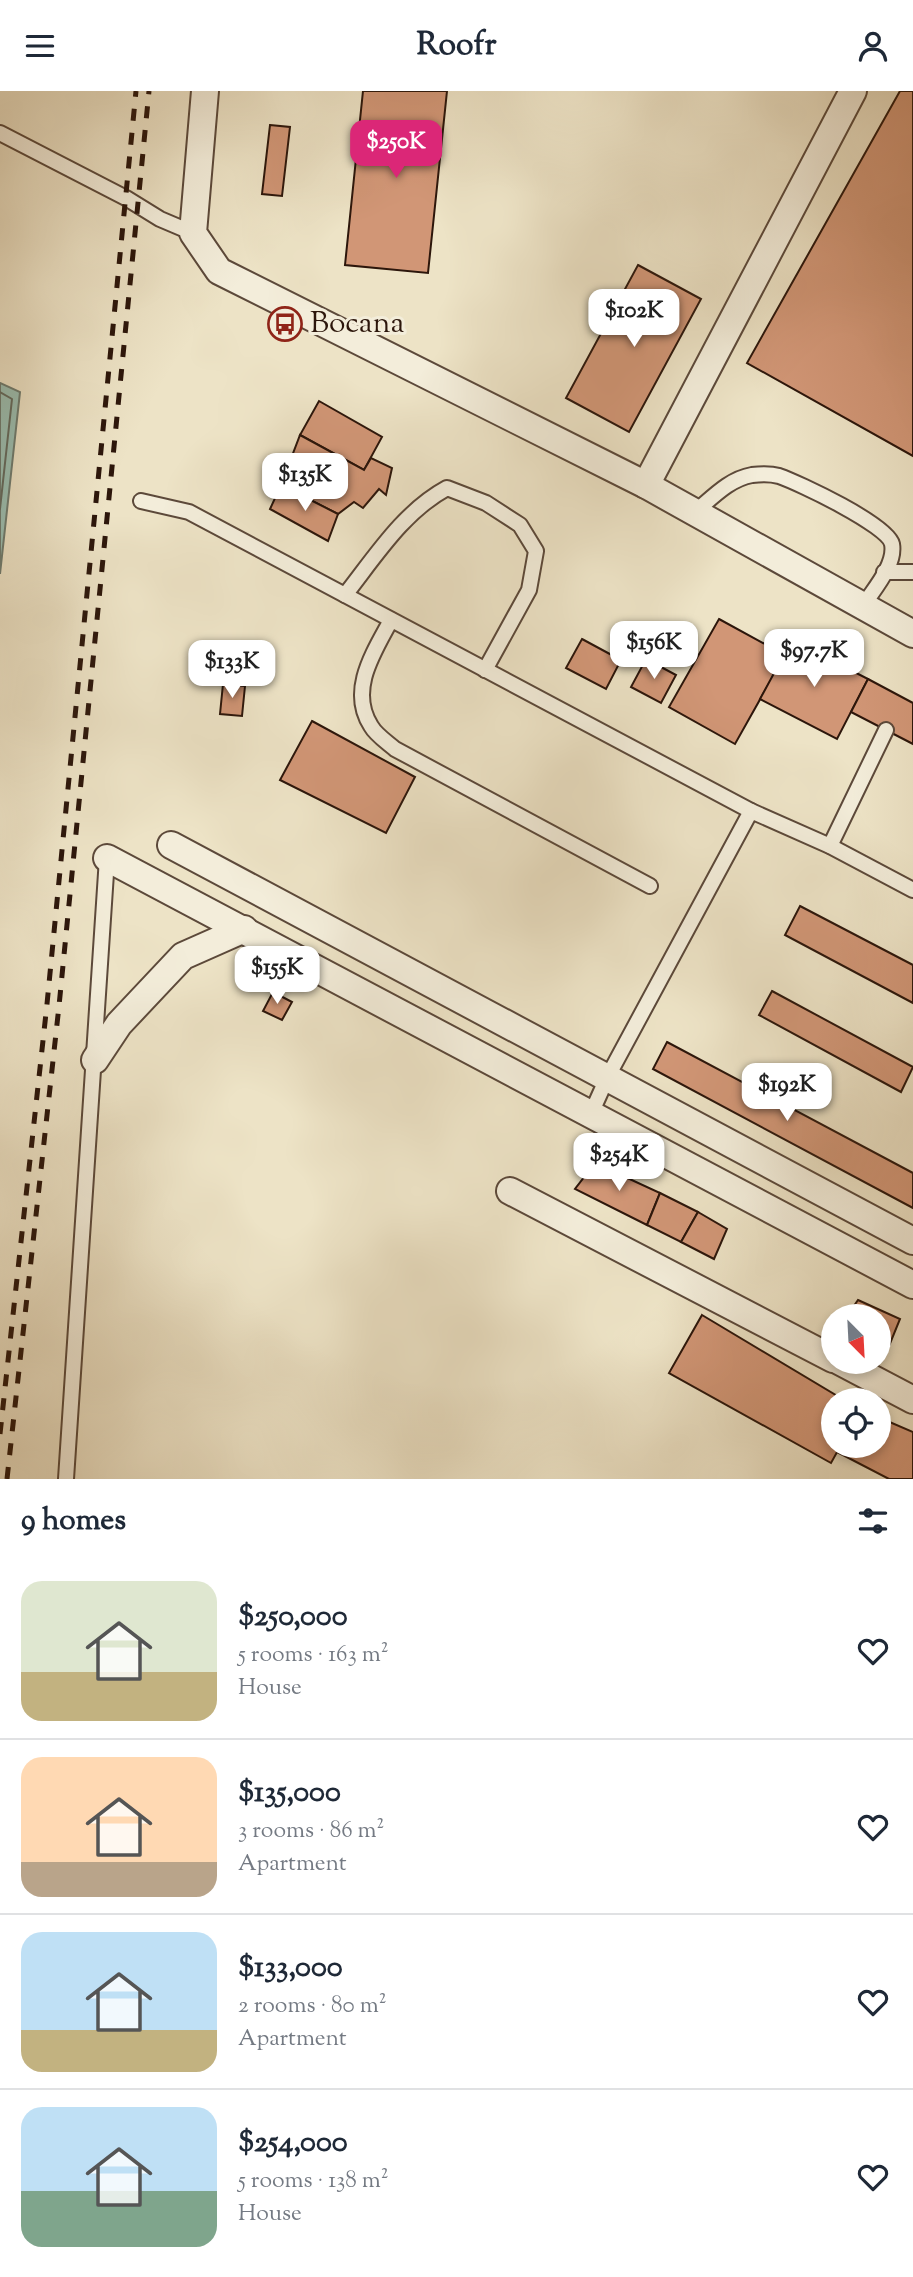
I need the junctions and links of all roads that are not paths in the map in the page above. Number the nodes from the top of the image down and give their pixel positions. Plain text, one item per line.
1 (205, 91) edge
2 (853, 91) edge
3 (0, 132) edge
4 (193, 233) junction
5 (646, 485) junction
6 (141, 501) dead end
7 (695, 512) junction
8 (884, 572) junction
9 (913, 572) edge
10 (345, 595) junction
11 (863, 606) junction
12 (391, 620) junction
13 (913, 634) edge
14 (485, 670) junction
15 (886, 730) dead end
16 (751, 811) junction
17 (171, 845) dead end
18 (830, 846) junction
19 (107, 858) joint
20 (650, 886) dead end
21 (913, 890) edge
22 (244, 929) junction
23 (95, 1060) junction
24 (607, 1078) junction
25 (590, 1115) junction
26 (510, 1191) dead end
27 (913, 1241) edge
28 (913, 1285) edge
29 (821, 1353) edge
30 (864, 1374) edge
31 (913, 1400) edge
32 (66, 1479) edge

1 - 4 street
2 - 5 street
3 - 4 lane
4 - 5 street
5 - 7 street
6 - 10 lane
7 - 8 lane
7 - 11 street
8 - 9 lane
8 - 11 lane
10 - 12 lane
10 - 14 lane
11 - 13 street
12 - 14 lane
12 - 20 lane
14 - 16 lane
15 - 18 lane
16 - 18 lane
16 - 24 lane
17 - 24 street
18 - 21 lane
19 - 22 street
19 - 23 lane
22 - 23 street
22 - 25 street
23 - 32 lane
24 - 25 lane
24 - 27 street
25 - 28 street
26 - 29 street
30 - 31 street

